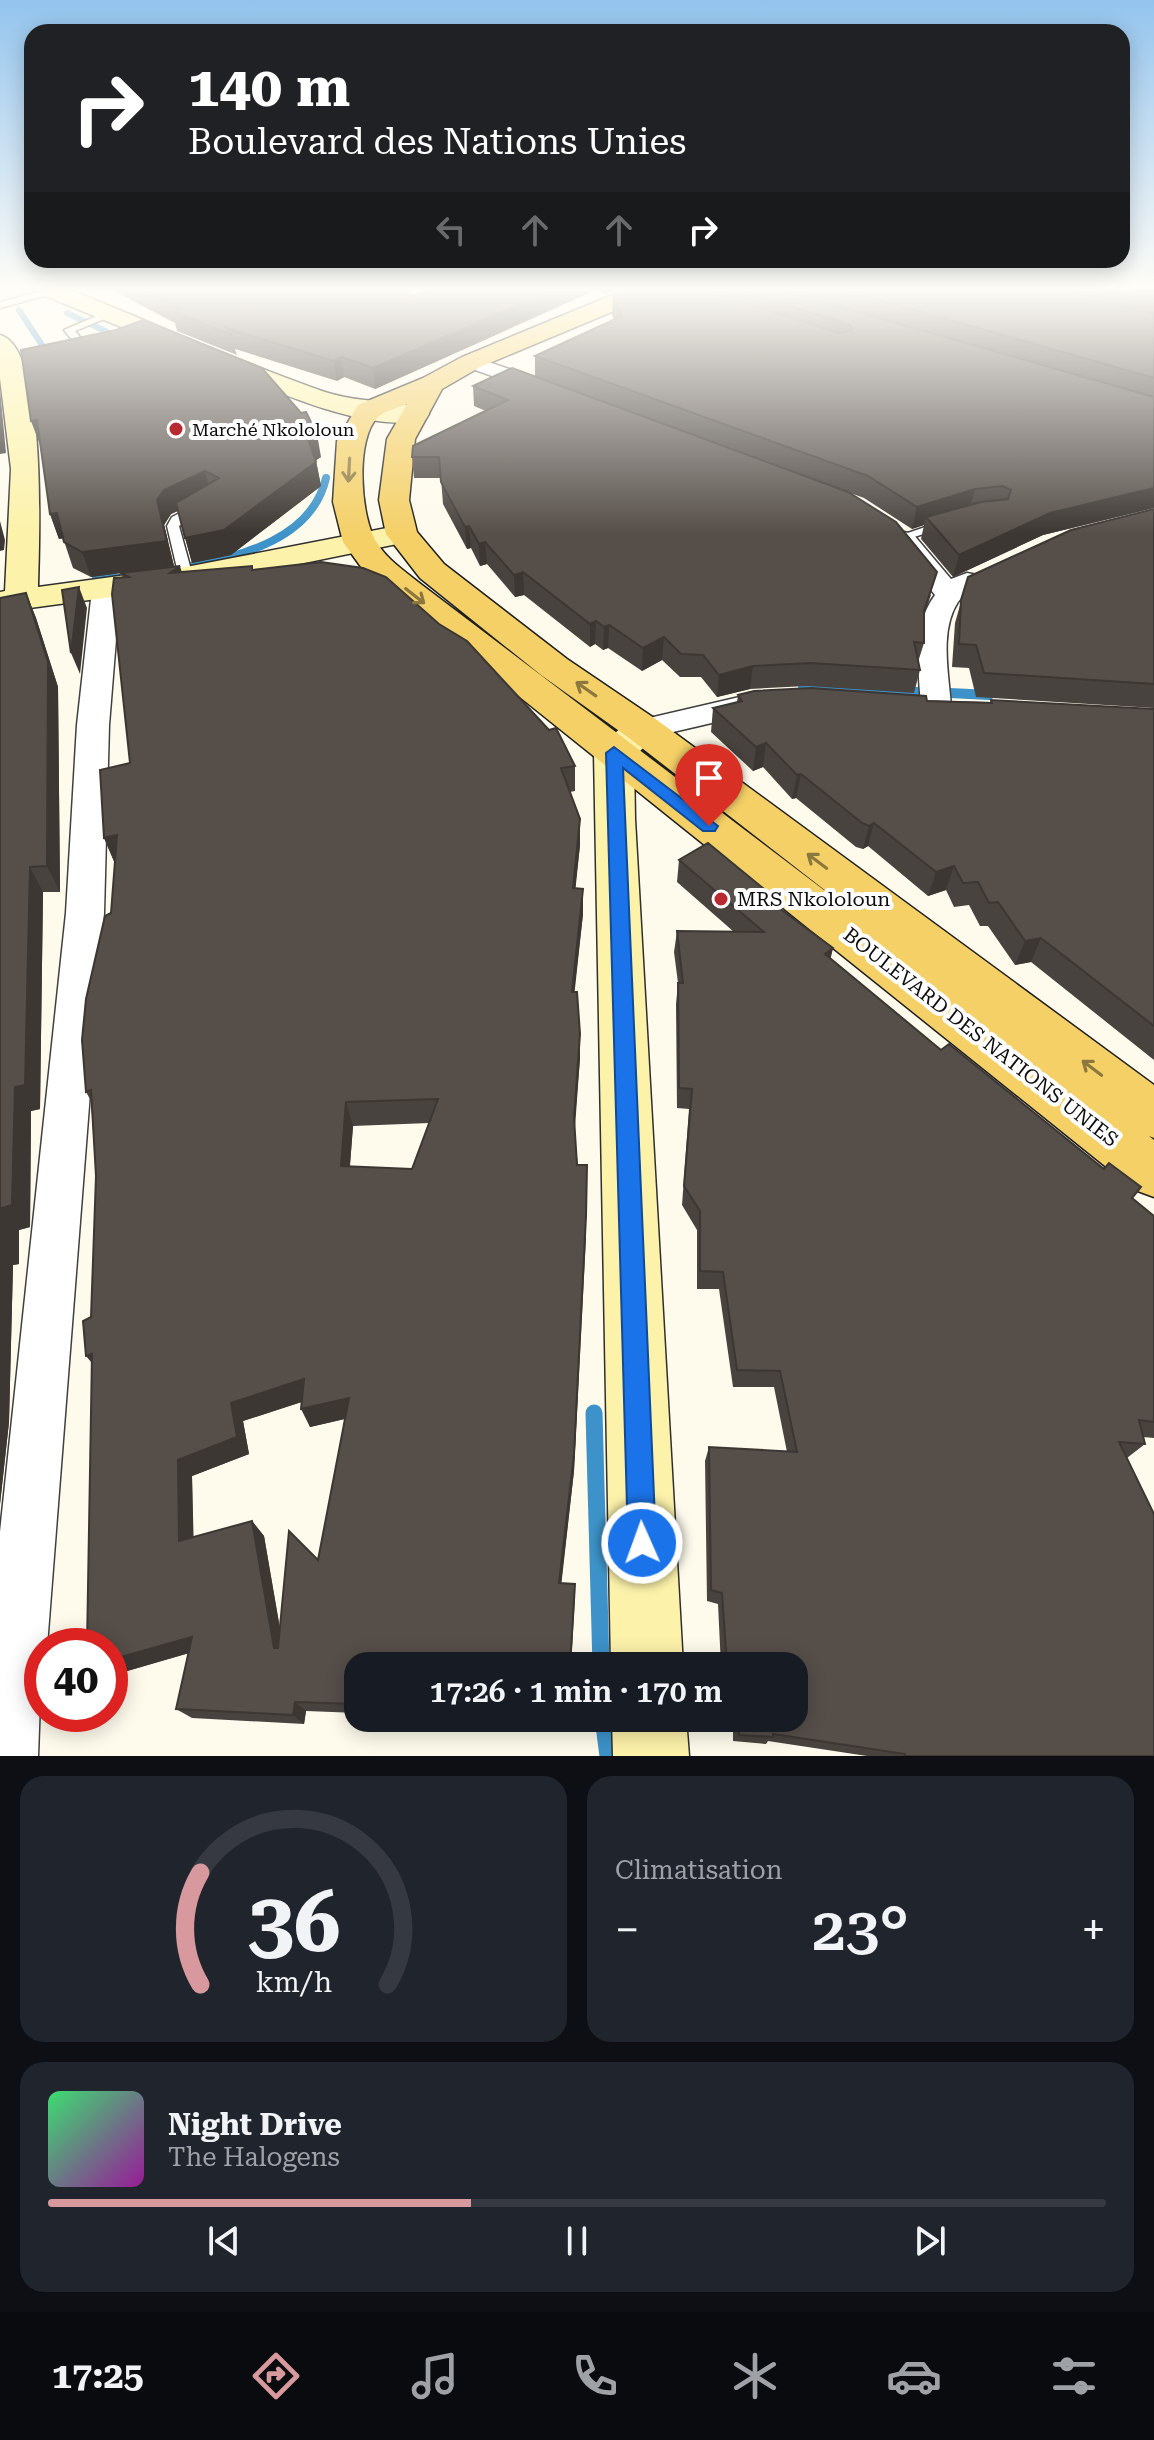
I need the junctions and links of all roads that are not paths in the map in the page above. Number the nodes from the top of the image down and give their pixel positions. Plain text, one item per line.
1 (14, 370) edge
2 (243, 370) edge
3 (457, 370) edge
4 (493, 370) edge
5 (432, 384) junction
6 (573, 399) edge
7 (368, 411) junction
8 (415, 414) junction
9 (216, 501) edge
10 (959, 521) edge
11 (893, 531) joint
12 (402, 534) junction
13 (359, 542) junction
14 (989, 572) edge
15 (186, 577) junction
16 (106, 590) junction
17 (948, 593) junction
18 (10, 600) edge
19 (793, 700) edge
20 (936, 707) edge
21 (628, 741) junction
22 (868, 924) junction
23 (1154, 1115) edge
24 (1154, 1172) edge
25 (647, 1652) edge
26 (650, 1732) edge
27 (7, 1756) edge
28 (651, 1756) edge

1 - 18 street
2 - 7 street
3 - 5 main road
4 - 6 street
5 - 7 main road
5 - 8 main road
7 - 8 street
7 -> 13 main road
8 - 12 main road
9 - 15 lane
10 - 11 lane
11 - 17 street
12 - 13 street
21 -> 12 main road, BOULEVARD DES NATIONS UNIES
13 - 15 street
13 -> 21 main road, BOULEVARD DES NATIONS UNIES
14 - 17 street
15 - 16 street
16 - 18 street
16 - 27 street
17 - 20 street
19 - 21 street
21 - 22 main road, BOULEVARD DES NATIONS UNIES
21 - 25 street
23 -> 22 main road, BOULEVARD DES NATIONS UNIES
22 - 24 main road, BOULEVARD DES NATIONS UNIES
26 - 28 street

